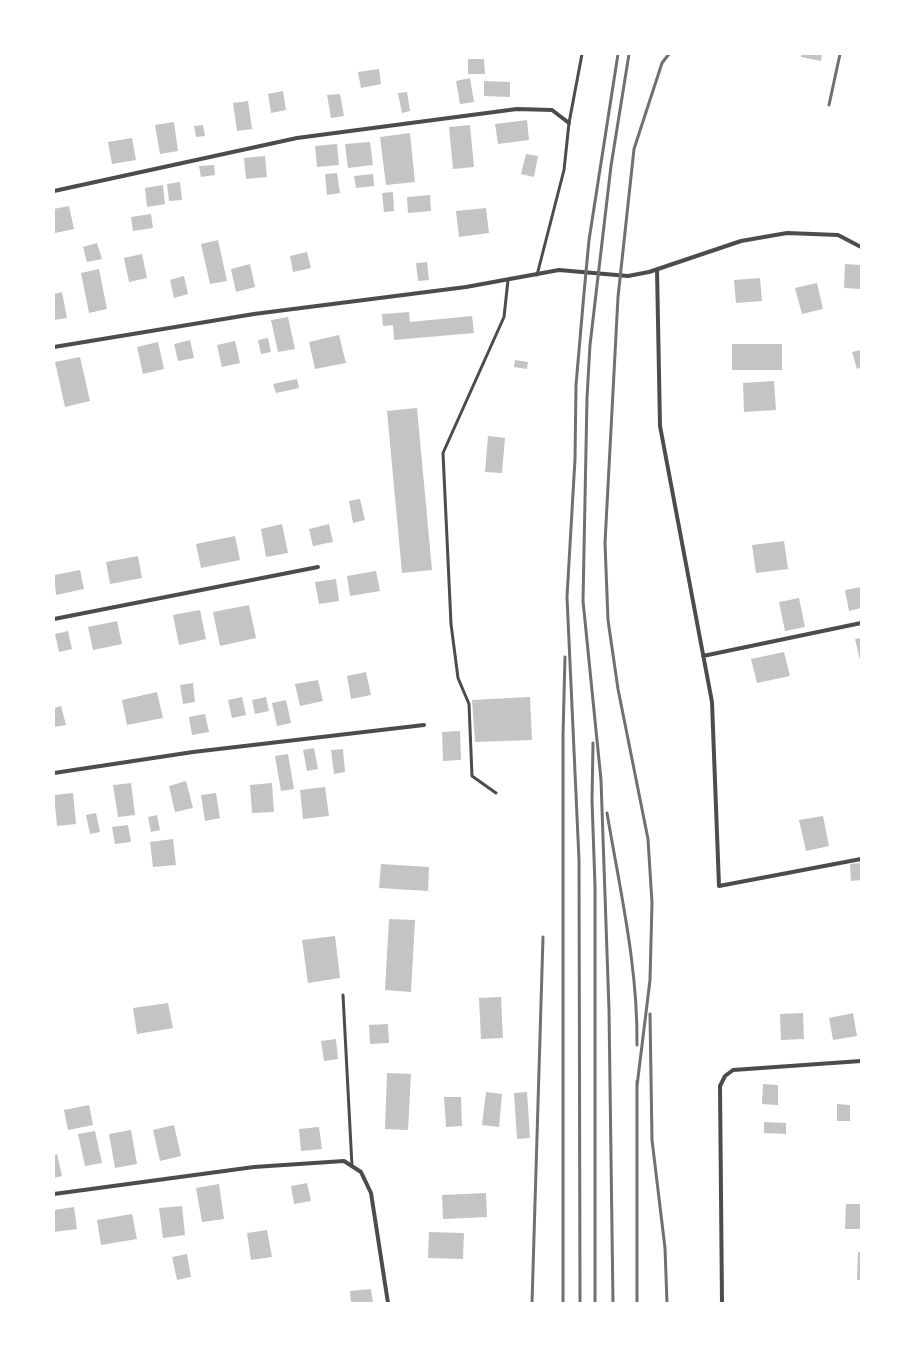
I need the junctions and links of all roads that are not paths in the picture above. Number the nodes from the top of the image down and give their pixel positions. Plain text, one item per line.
1 (582, 54) edge
2 (569, 122) junction
3 (54, 191) edge
4 (861, 247) edge
5 (656, 269) junction
6 (537, 275) junction
7 (508, 280) junction
8 (54, 347) edge
9 (318, 568) dead end
10 (54, 619) edge
11 (861, 624) edge
12 (703, 656) junction
13 (424, 725) dead end
14 (54, 773) edge
15 (496, 793) dead end
16 (861, 859) edge
17 (343, 995) dead end
18 (861, 1061) edge
19 (352, 1166) junction
20 (54, 1194) edge
21 (388, 1303) edge
22 (722, 1303) edge

1 - 2 lane
2 - 3 street
2 - 6 lane
4 - 5 street
5 - 6 street
5 - 12 street
6 - 7 street
7 - 8 street
7 - 15 lane
9 - 10 street
11 - 12 street
12 - 16 street
13 - 14 street
17 - 19 lane
18 - 22 street
19 - 20 street
19 - 21 street

